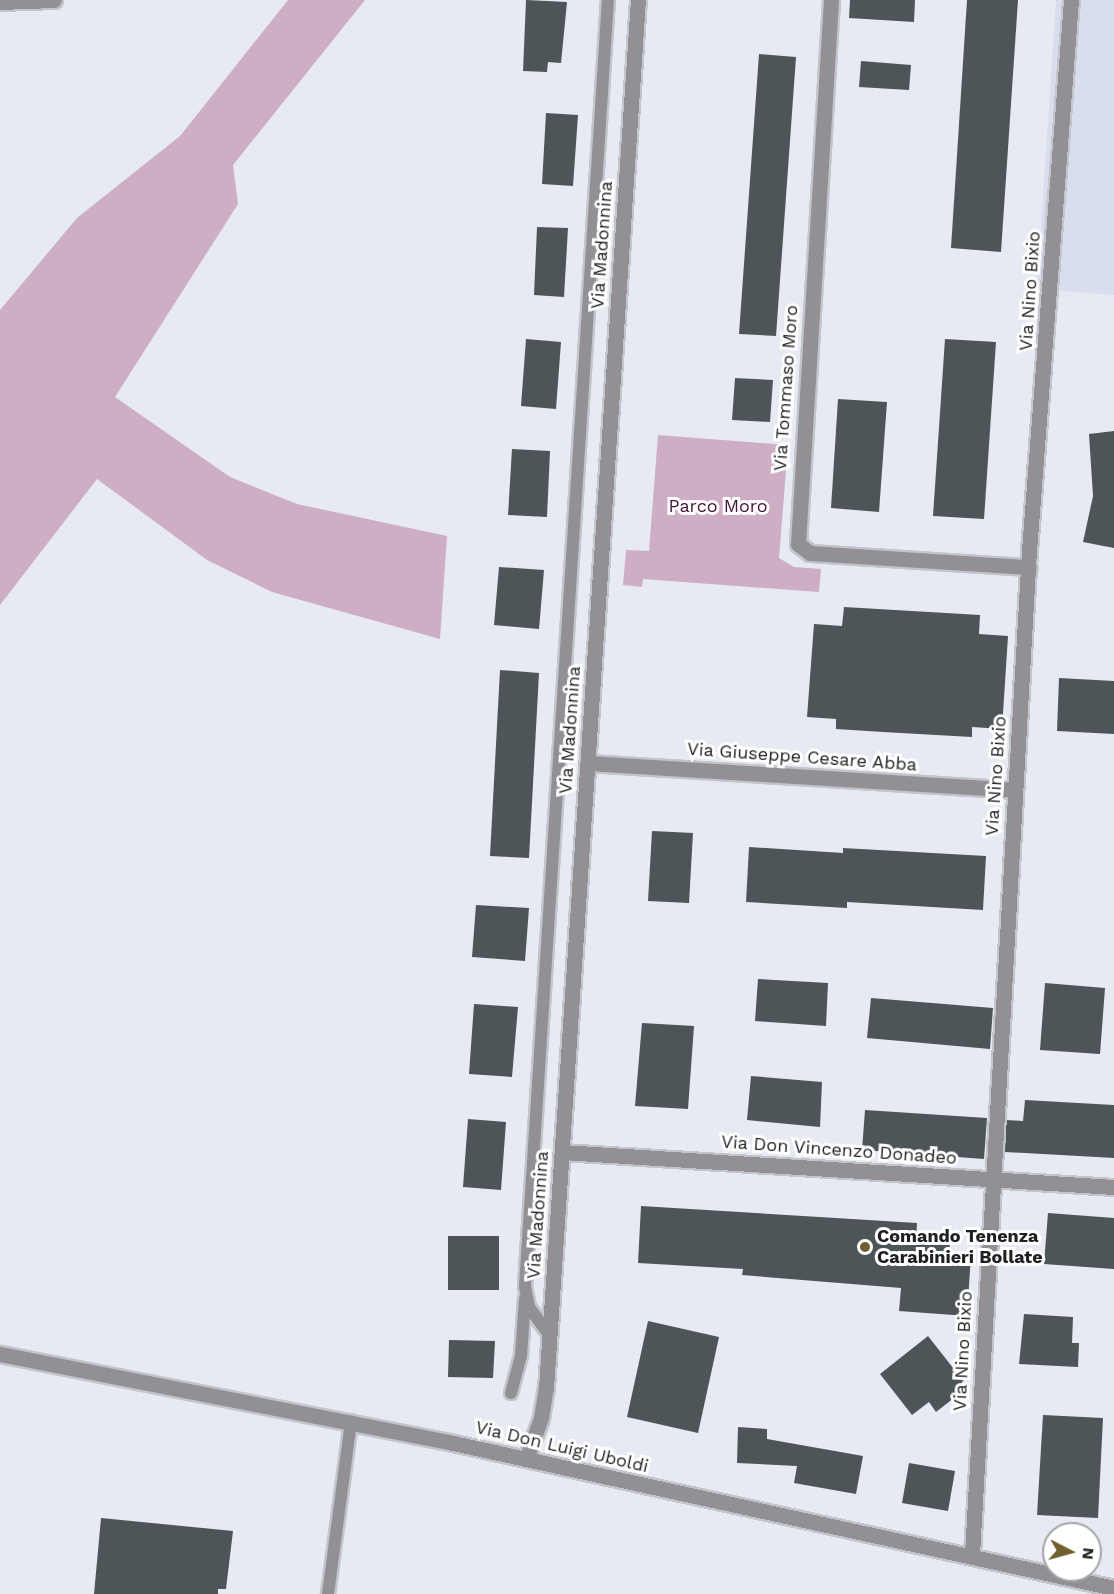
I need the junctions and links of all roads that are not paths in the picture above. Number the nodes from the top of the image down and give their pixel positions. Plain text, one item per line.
1 (54, 0) edge
2 (608, 0) edge
3 (638, 0) edge
4 (831, 0) edge
5 (1071, 0) edge
6 (0, 2) edge
7 (1029, 567) junction
8 (588, 763) junction
9 (1014, 790) junction
10 (562, 1152) junction
11 (992, 1180) junction
12 (1114, 1187) edge
13 (525, 1295) junction
14 (549, 1336) junction
15 (0, 1354) edge
16 (511, 1393) dead end
17 (351, 1422) junction
18 (526, 1459) junction
19 (972, 1554) junction
20 (1114, 1588) edge
21 (328, 1594) edge

1 - 6 street
2 - 13 lane
3 - 8 street, Via Madonnina
4 - 7 street, Via Tommaso Moro
5 - 7 street, Via Nino Bixio
7 - 9 street, Via Nino Bixio
8 - 9 street, Via Giuseppe Cesare Abba
8 - 10 street, Via Madonnina
9 - 11 street, Via Nino Bixio
10 - 11 street, Via Don Vincenzo Donadeo
10 - 14 street, Via Madonnina
11 - 12 street, Via Don Vincenzo Donadeo
11 - 19 street, Via Nino Bixio
13 - 14 lane
13 - 16 lane
14 - 18 street, Via Madonnina
15 - 17 street, Via Don Luigi Uboldi
17 - 18 street, Via Don Luigi Uboldi
17 - 21 lane
18 - 19 street, Via Don Luigi Uboldi
19 - 20 street, Via Don Luigi Uboldi

